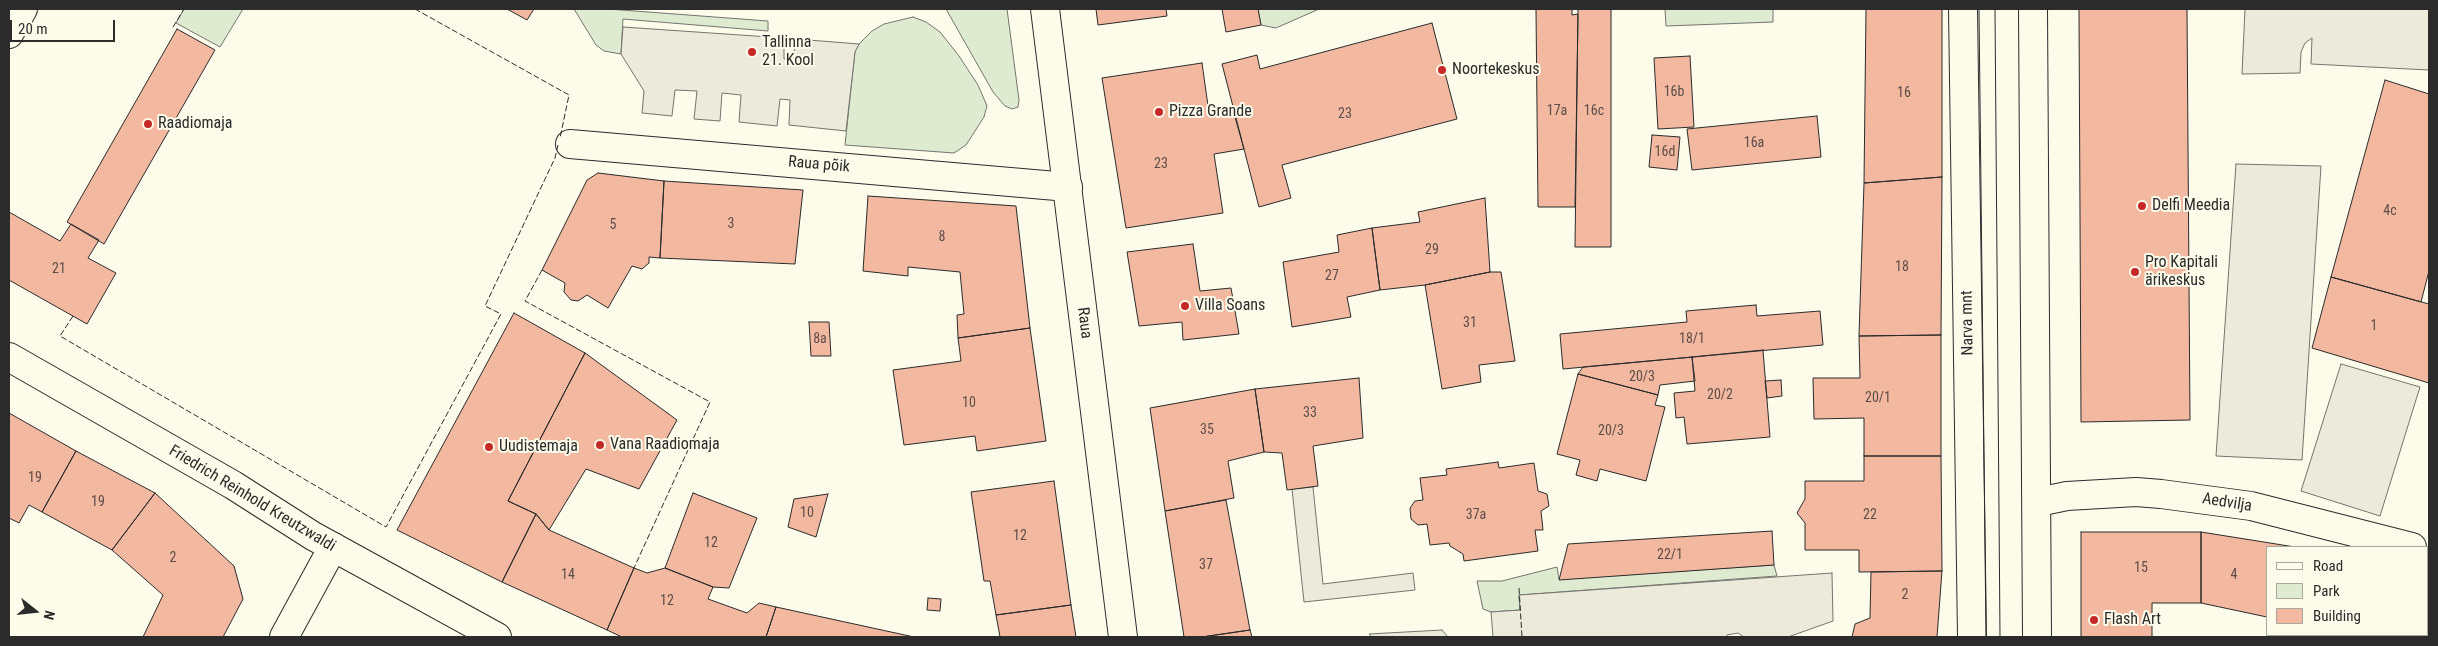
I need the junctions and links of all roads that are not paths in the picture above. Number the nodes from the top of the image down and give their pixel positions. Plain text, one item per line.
1 (23, 9) edge
2 (1045, 9) edge
3 (1963, 9) edge
4 (2033, 9) edge
5 (9, 34) edge
6 (570, 144) dead end
7 (1068, 186) junction
8 (9, 357) edge
9 (2038, 502) junction
10 (2408, 546) edge
11 (332, 547) junction
12 (284, 637) edge
13 (497, 637) edge
14 (1123, 637) edge
15 (1972, 637) edge
16 (2037, 637) edge

1 - 5 street
2 - 7 street, Raua
3 - 15 street, Narva mnt
4 - 9 street
6 - 7 street, Raua põik
7 - 14 street, Raua
8 - 11 street, Friedrich Reinhold Kreutzwaldi
9 - 10 street, Aedvilja
9 - 16 street
11 - 12 street
11 - 13 street, Friedrich Reinhold Kreutzwaldi

